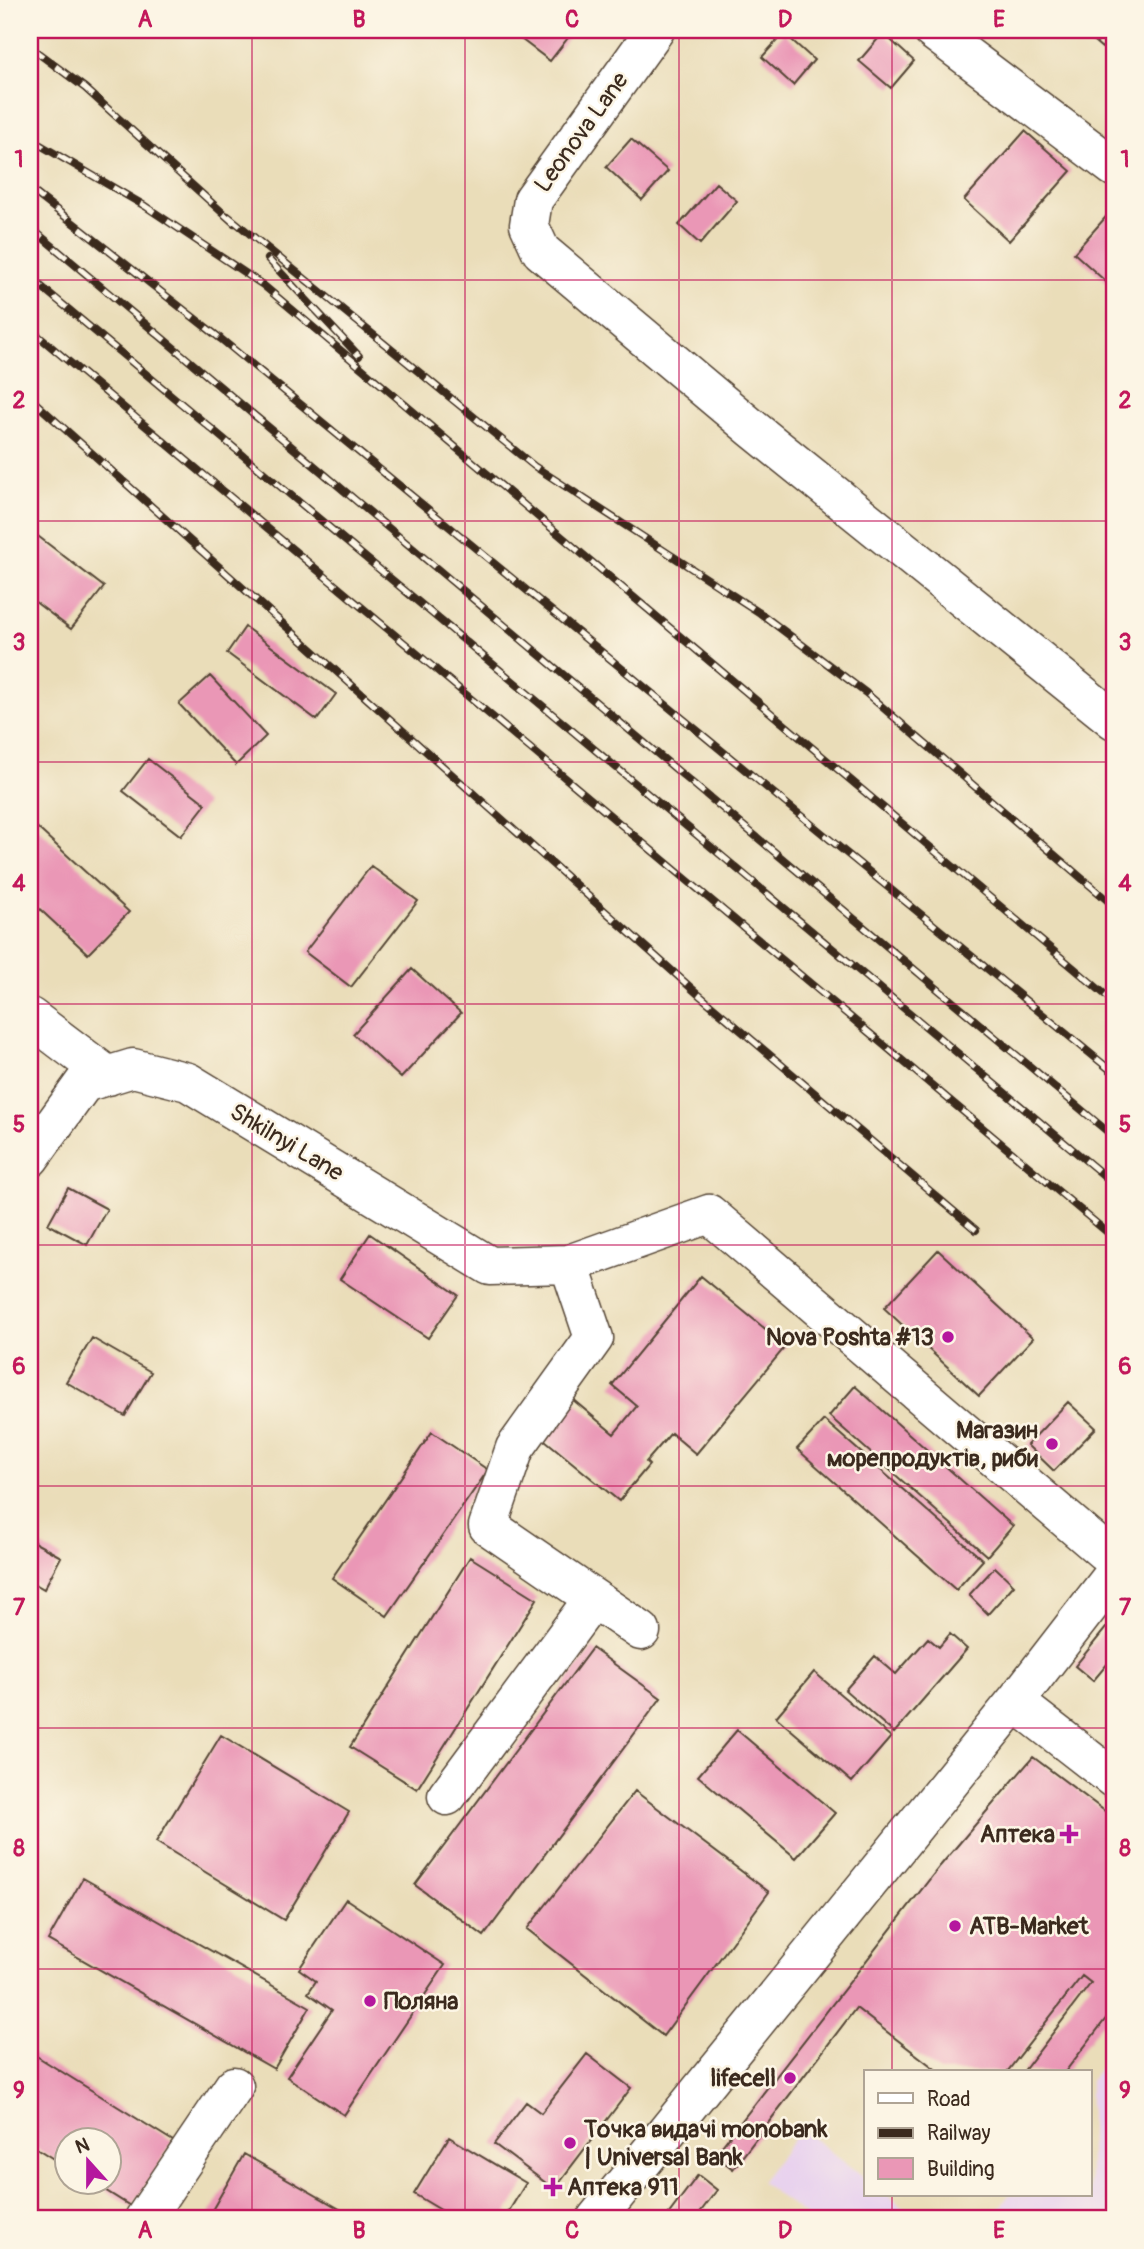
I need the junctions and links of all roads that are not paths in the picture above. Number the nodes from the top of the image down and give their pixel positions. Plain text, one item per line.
1 (655, 30) edge
2 (932, 30) edge
3 (1114, 167) edge
4 (1114, 720) edge
5 (30, 1017) edge
6 (108, 1076) junction
7 (30, 1158) edge
8 (569, 1264) junction
9 (1114, 1560) edge
10 (1114, 1574) edge
11 (593, 1599) junction
12 (641, 1631) dead end
13 (1015, 1702) junction
14 (1114, 1779) edge
15 (447, 1796) dead end
16 (234, 2086) dead end
17 (144, 2219) edge
18 (596, 2219) edge

1 - 4 street, Leonova Lane
2 - 3 street
5 - 6 street
6 - 7 street, Shkilnyi Lane
6 - 8 street, Shkilnyi Lane
8 - 9 street, Shkilnyi Lane
8 - 11 street
10 - 13 street
11 - 12 street
11 - 15 street
13 - 14 street
13 - 18 street
16 - 17 street

